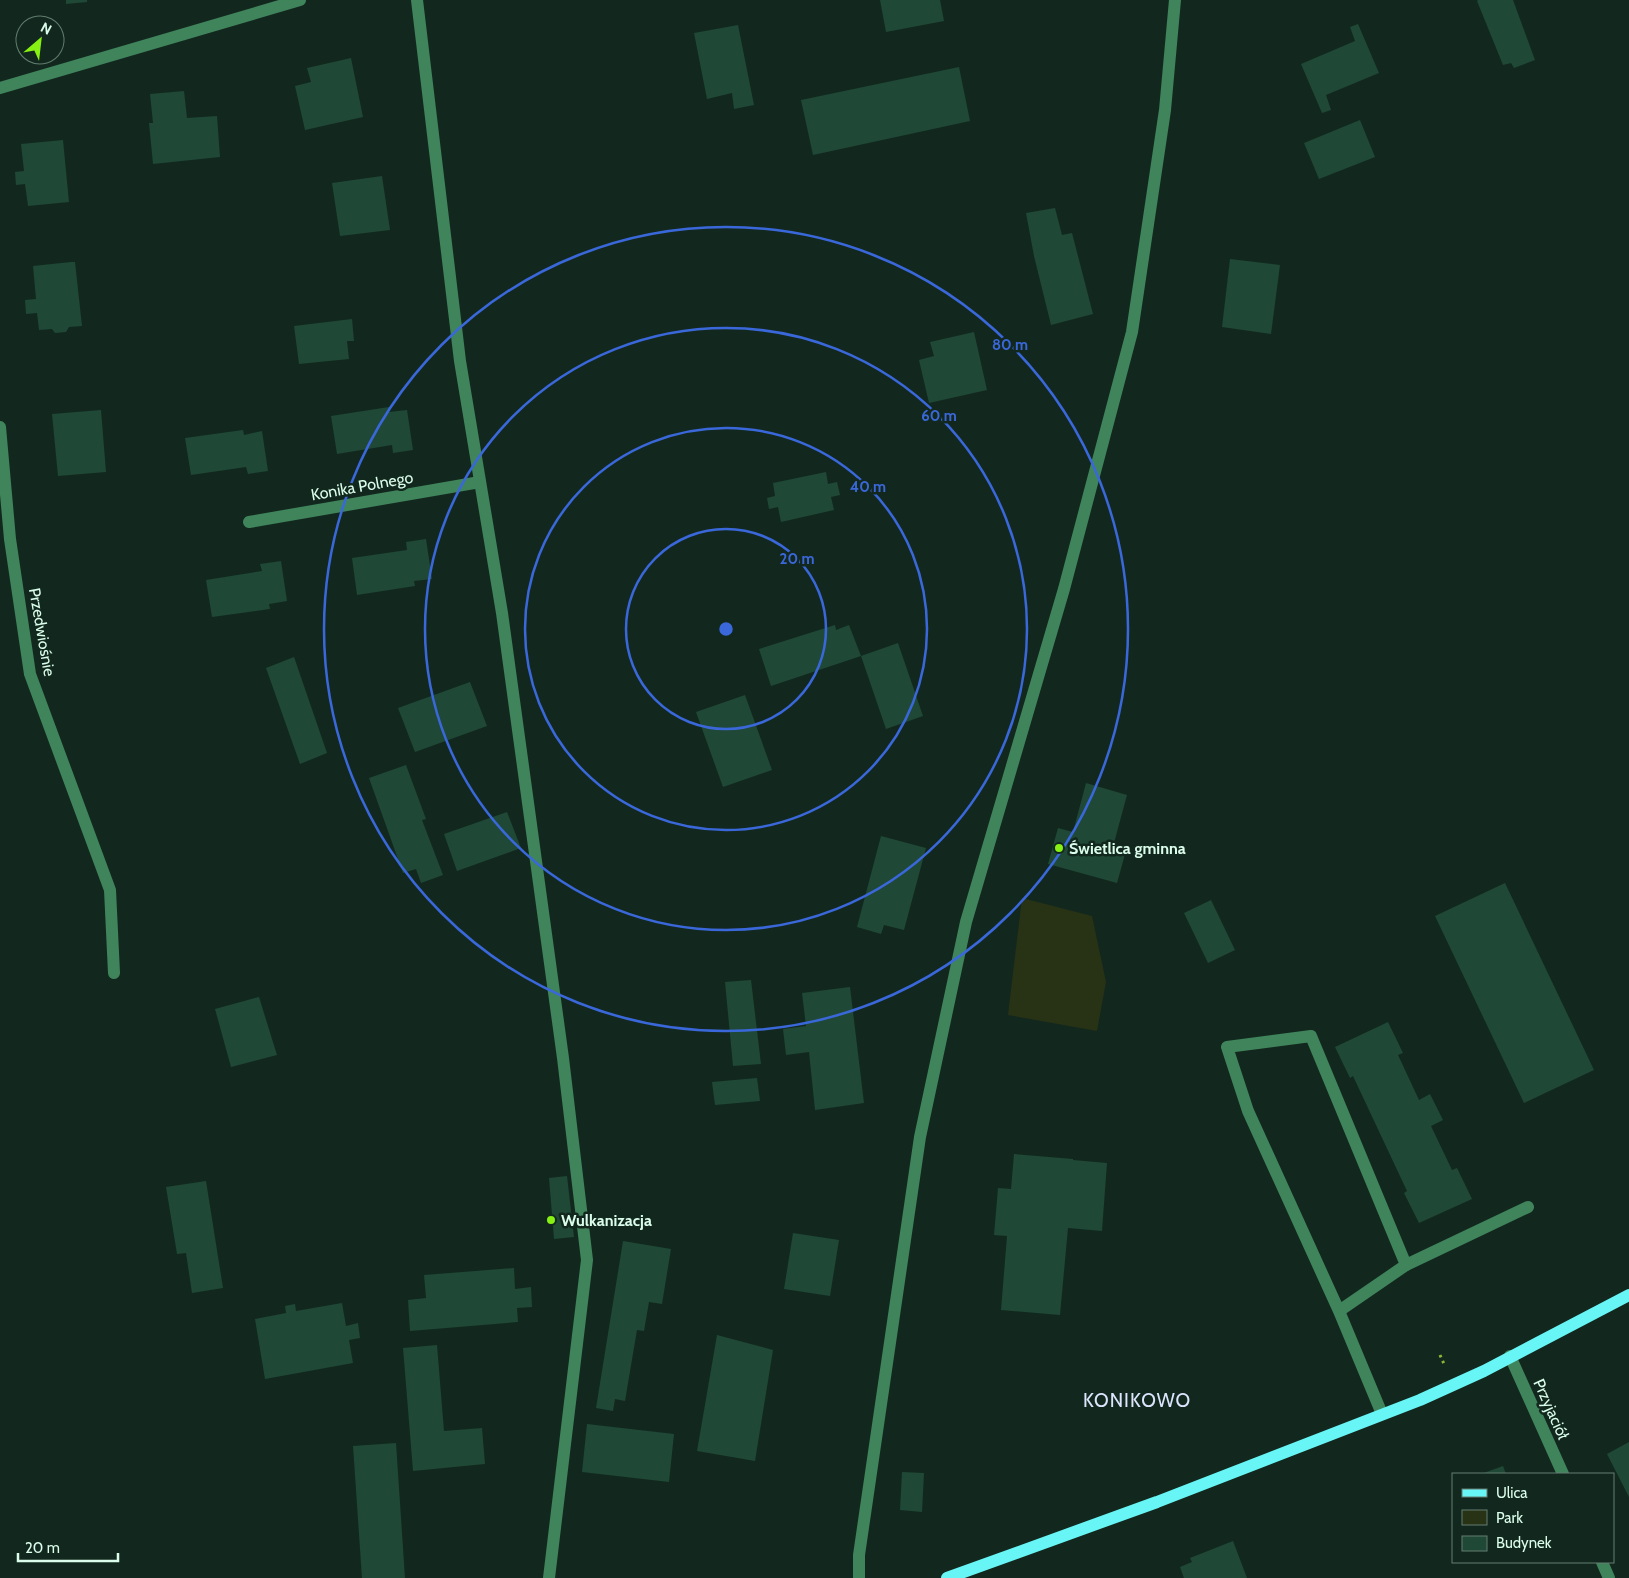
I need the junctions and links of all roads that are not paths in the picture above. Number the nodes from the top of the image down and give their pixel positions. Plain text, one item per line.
1 (300, 0) edge
2 (417, 0) edge
3 (1175, 0) edge
4 (0, 88) edge
5 (0, 427) edge
6 (480, 482) junction
7 (249, 522) dead end
8 (114, 973) dead end
9 (1528, 1207) dead end
10 (1406, 1265) junction
11 (1629, 1295) edge
12 (1339, 1311) junction
13 (1510, 1356) junction
14 (1382, 1414) junction
15 (1563, 1473) edge
16 (1602, 1563) edge
17 (549, 1578) edge
18 (859, 1578) edge
19 (947, 1578) edge
20 (1609, 1578) edge

1 - 4 street
2 - 6 street
3 - 18 street
5 - 8 street, Przedwiośnie
6 - 7 street, Konika Polnego
6 - 17 street
9 - 10 street
10 - 12 street
10 - 12 street
11 - 13 main road
12 - 14 street
13 - 14 main road
13 - 15 street, Przyjaciół
14 - 19 main road
16 - 20 street

